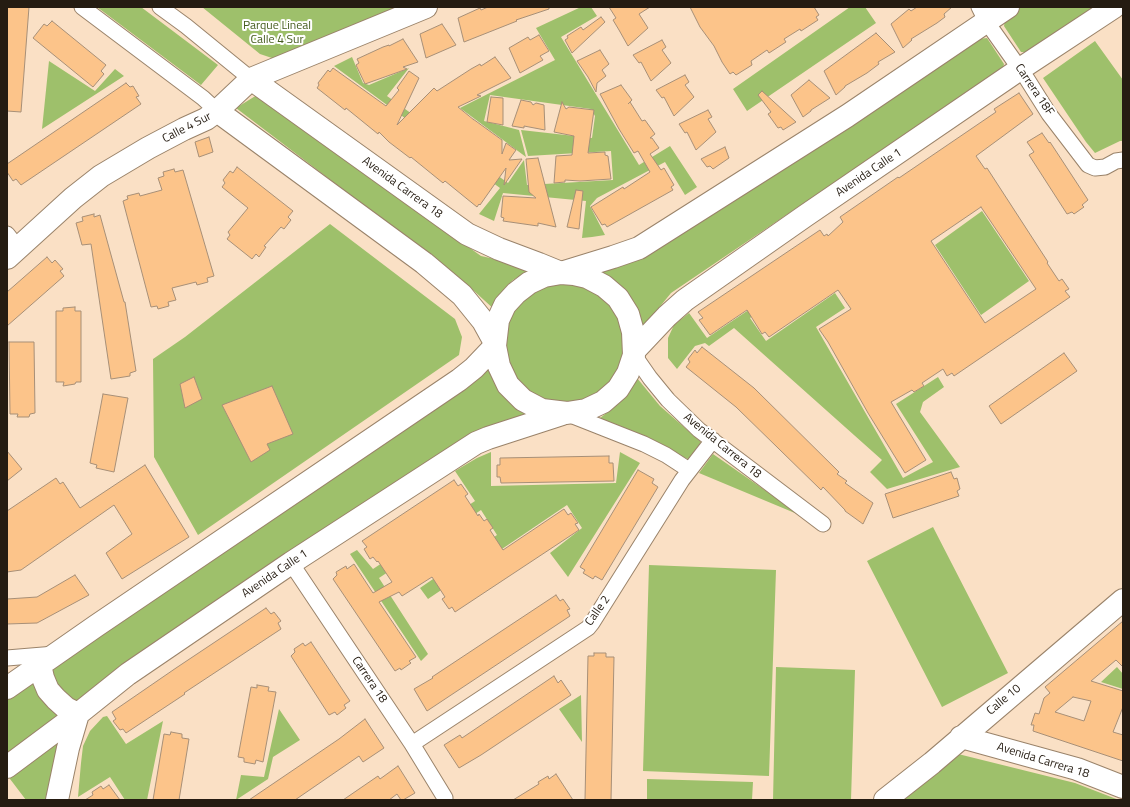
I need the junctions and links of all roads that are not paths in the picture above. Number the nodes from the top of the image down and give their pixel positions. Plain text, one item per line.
1 (82, 7) edge
2 (160, 7) edge
3 (426, 7) edge
4 (1008, 7) edge
5 (1114, 7) edge
6 (983, 14) edge
7 (1020, 69) junction
8 (251, 79) junction
9 (217, 111) junction
10 (1123, 160) edge
11 (11, 247) edge
12 (561, 273) junction
13 (494, 343) junction
14 (634, 353) junction
15 (565, 413) junction
16 (713, 440) junction
17 (689, 470) junction
18 (824, 524) dead end
19 (291, 563) junction
20 (1123, 600) edge
21 (7, 658) edge
22 (48, 659) junction
23 (7, 688) edge
24 (78, 714) junction
25 (961, 737) junction
26 (412, 744) junction
27 (7, 767) edge
28 (1123, 787) edge
29 (445, 798) dead end
30 (56, 800) edge
31 (885, 800) edge

1 - 9 street
2 - 8 street, Avenida Carrera 18
3 - 8 main road, Calle 4 Sur
4 - 6 main road
5 - 7 main road, Avenida Calle 1
6 - 7 street, Carrera 18F
6 - 12 main road
7 - 10 street, Carrera 18F
7 - 14 main road, Avenida Calle 1
8 - 9 main road, Calle 4 Sur
8 - 12 main road, Avenida Carrera 18
9 - 11 main road, Calle 4 Sur
9 - 13 main road
12 - 13 main road
12 - 14 main road, Avenida Carrera 18
13 - 15 main road
13 - 22 main road
14 - 15 main road
14 - 16 street, Avenida Carrera 18
15 - 17 street
15 - 19 main road, Avenida Calle 1
16 - 17 street, Calle 2
16 - 18 street, Avenida Carrera 18
17 - 26 street, Calle 2
19 - 24 main road, Avenida Calle 1
19 - 26 street, Carrera 18
20 - 25 main road, Calle 10
21 - 22 street
22 - 23 main road
22 - 24 main road
24 - 27 main road, Avenida Calle 1
24 - 30 main road
25 - 28 main road, Avenida Carrera 18
25 - 31 main road, Calle 10
26 - 29 street, Carrera 18

